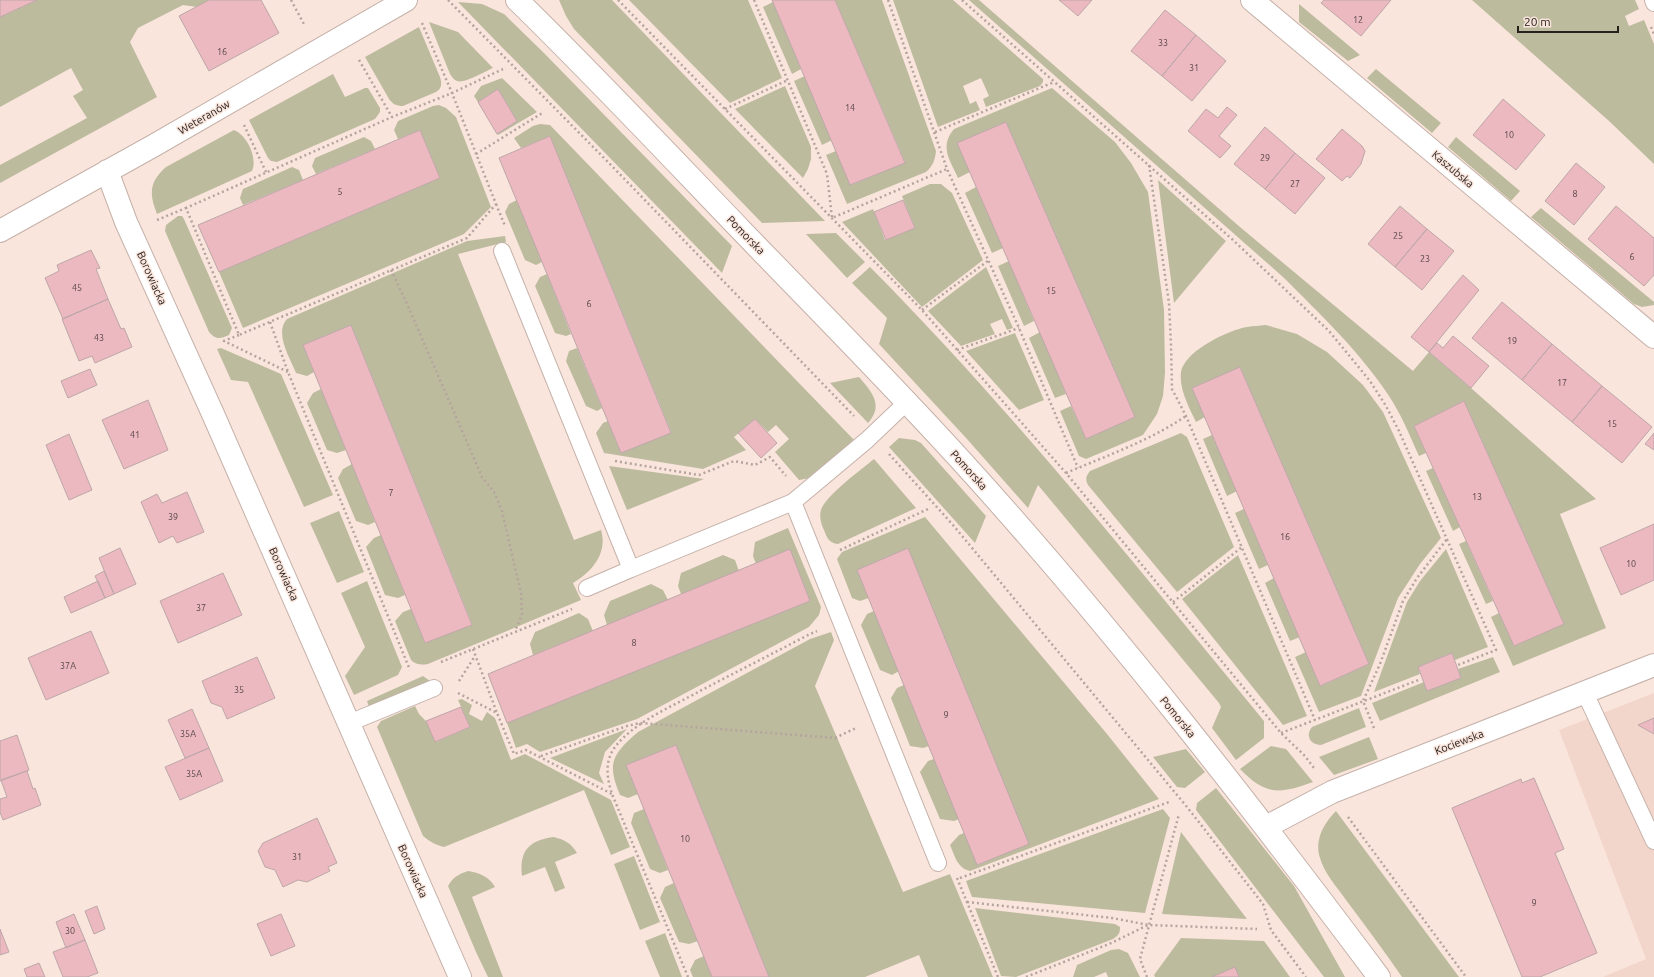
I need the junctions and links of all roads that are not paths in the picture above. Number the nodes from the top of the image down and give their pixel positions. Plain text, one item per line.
1 (406, 0) edge
2 (517, 0) edge
3 (1252, 0) edge
4 (1653, 0) edge
5 (1654, 3) edge
6 (106, 171) junction
7 (0, 231) edge
8 (502, 251) dead end
9 (1653, 333) edge
10 (907, 402) junction
11 (793, 502) junction
12 (631, 569) junction
13 (586, 588) dead end
14 (1654, 665) edge
15 (434, 688) dead end
16 (1585, 693) junction
17 (349, 723) junction
18 (1266, 827) junction
19 (1654, 841) edge
20 (938, 863) dead end
21 (460, 977) edge
22 (1379, 977) edge

1 - 6 street, Weteranów
2 - 10 street, Pomorska
3 - 9 street, Kaszubska
4 - 5 lane
6 - 7 street, Weteranów
6 - 17 street, Borowiacka
8 - 12 lane
10 - 11 lane
10 - 18 street, Pomorska
11 - 12 lane
11 - 20 lane
12 - 13 lane
14 - 16 street, Kociewska
15 - 17 lane
16 - 18 street, Kociewska
16 - 19 lane
17 - 21 street, Borowiacka
18 - 22 street, Pomorska

